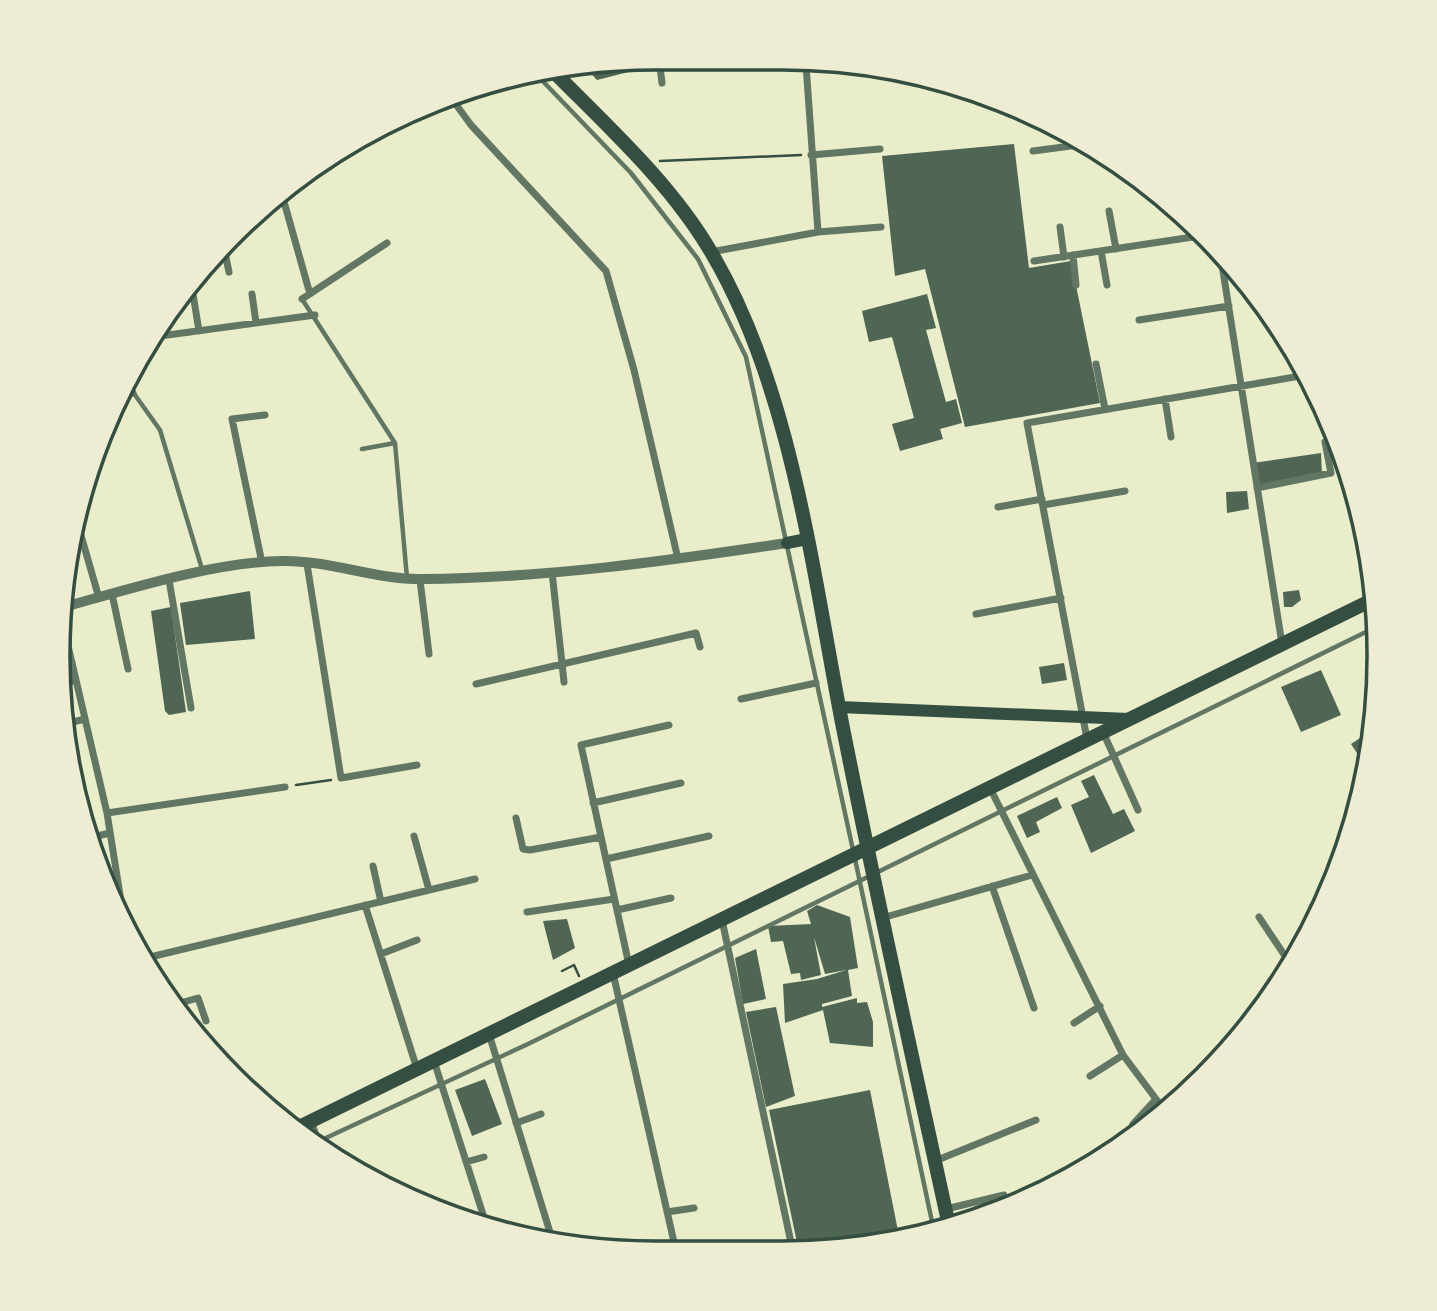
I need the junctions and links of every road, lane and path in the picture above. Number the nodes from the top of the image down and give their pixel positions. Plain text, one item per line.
1 (660, 70) edge
2 (806, 71) edge
3 (560, 78) edge
4 (542, 81) edge
5 (662, 83) dead end
6 (456, 105) edge
7 (1069, 145) edge
8 (880, 149) dead end
9 (1033, 151) dead end
10 (811, 155) junction
11 (643, 162) junction
12 (284, 203) edge
13 (1109, 211) dead end
14 (881, 227) dead end
15 (1060, 227) dead end
16 (818, 232) junction
17 (1192, 237) edge
18 (387, 243) dead end
19 (1116, 249) junction
20 (1101, 251) junction
21 (711, 252) junction
22 (1073, 255) junction
23 (226, 257) edge
24 (1064, 257) junction
25 (1034, 261) dead end
26 (1223, 270) edge
27 (229, 272) dead end
28 (1076, 285) dead end
29 (1107, 285) dead end
30 (252, 293) dead end
31 (310, 294) junction
32 (193, 296) edge
33 (302, 299) joint
34 (1229, 306) junction
35 (315, 315) junction
36 (1139, 320) dead end
37 (256, 323) junction
38 (199, 331) junction
39 (166, 335) edge
40 (1096, 363) dead end
41 (1296, 377) edge
42 (1241, 386) junction
43 (133, 393) edge
44 (1165, 399) junction
45 (1105, 409) junction
46 (265, 415) dead end
47 (1171, 437) dead end
48 (1325, 442) dead end
49 (396, 443) junction
50 (362, 449) dead end
51 (1257, 488) junction
52 (1125, 491) dead end
53 (1043, 502) junction
54 (998, 507) dead end
55 (82, 538) edge
56 (807, 539) junction
57 (787, 543) junction
58 (678, 559) junction
59 (262, 563) junction
60 (307, 564) junction
61 (552, 572) junction
62 (203, 573) junction
63 (407, 578) junction
64 (169, 580) junction
65 (421, 580) junction
66 (112, 594) junction
67 (99, 598) junction
68 (1061, 598) junction
69 (1365, 604) edge
70 (72, 605) edge
71 (976, 614) dead end
72 (1366, 632) edge
73 (1282, 644) junction
74 (700, 647) dead end
75 (429, 654) dead end
76 (70, 655) edge
77 (562, 663) junction
78 (128, 669) dead end
79 (564, 682) dead end
80 (816, 683) junction
81 (476, 684) dead end
82 (741, 699) dead end
83 (839, 707) junction
84 (191, 708) dead end
85 (1083, 717) junction
86 (85, 719) junction
87 (1130, 719) junction
88 (74, 722) edge
89 (669, 725) dead end
90 (1103, 732) junction
91 (1087, 740) junction
92 (1112, 756) junction
93 (417, 765) dead end
94 (341, 778) junction
95 (681, 783) dead end
96 (285, 787) joint
97 (990, 788) junction
98 (593, 803) junction
99 (1138, 810) dead end
100 (1002, 812) junction
101 (107, 813) junction
102 (516, 818) dead end
103 (110, 833) junction
104 (99, 836) edge
105 (414, 836) dead end
106 (709, 836) dead end
107 (601, 837) junction
108 (861, 851) junction
109 (606, 859) junction
110 (373, 866) dead end
111 (865, 875) junction
112 (1032, 875) junction
113 (475, 879) dead end
114 (992, 886) junction
115 (119, 889) edge
116 (429, 890) junction
117 (671, 898) dead end
118 (614, 899) junction
119 (381, 902) junction
120 (365, 905) junction
121 (617, 911) junction
122 (527, 912) dead end
123 (1259, 917) dead end
124 (882, 918) junction
125 (721, 920) junction
126 (417, 940) dead end
127 (727, 944) junction
128 (381, 954) junction
129 (1284, 955) edge
130 (153, 956) edge
131 (573, 965) dead end
132 (629, 965) junction
133 (562, 971) dead end
134 (613, 973) junction
135 (618, 998) junction
136 (184, 1002) edge
137 (1100, 1006) junction
138 (1034, 1008) dead end
139 (206, 1021) dead end
140 (1074, 1023) dead end
141 (489, 1034) junction
142 (1124, 1055) junction
143 (496, 1058) junction
144 (434, 1061) junction
145 (417, 1069) junction
146 (1090, 1076) dead end
147 (442, 1084) junction
148 (1156, 1100) junction
149 (1159, 1103) edge
150 (541, 1114) dead end
151 (1036, 1120) dead end
152 (311, 1121) junction
153 (516, 1123) junction
154 (1134, 1123) edge
155 (305, 1124) edge
156 (314, 1131) edge
157 (327, 1140) edge
158 (484, 1157) dead end
159 (934, 1161) junction
160 (466, 1162) junction
161 (1004, 1195) dead end
162 (694, 1208) dead end
163 (945, 1210) junction
164 (667, 1212) junction
165 (482, 1215) edge
166 (946, 1217) edge
167 (932, 1221) edge
168 (550, 1231) edge
169 (674, 1241) edge
170 (791, 1241) edge

1 - 5 street
2 - 10 street
3 - 11 main road
4 - 57 lane
6 - 58 street
7 - 9 street
8 - 10 street
10 - 11 path
10 - 16 street
11 - 21 main road
12 - 31 street
13 - 19 street
14 - 16 street
15 - 24 street
16 - 21 street
17 - 19 street
18 - 31 street
19 - 20 street
20 - 22 street
20 - 29 street
21 - 56 main road
22 - 24 street
22 - 28 street
23 - 27 street
24 - 25 street
26 - 34 street
30 - 37 street
31 - 33 street
32 - 38 street
33 - 35 lane
34 - 36 street
34 - 42 street
35 - 37 street
35 - 49 lane
37 - 38 street
38 - 39 street
40 - 45 street
41 - 42 street
42 - 44 street
42 - 51 street
43 - 62 lane
44 - 45 street
44 - 47 street
45 - 53 street
46 - 59 street
48 - 51 street
49 - 50 lane
49 - 63 lane
51 - 73 street
52 - 53 street
53 - 54 street
53 - 68 street
55 - 67 street
56 - 57 main road
56 - 83 main road
57 - 58 street
57 - 80 lane
58 - 61 street
59 - 60 street
59 - 62 street
60 - 63 street
60 - 94 street
61 - 65 street
61 - 77 street
62 - 64 street
63 - 65 street
64 - 66 street
64 - 84 street
65 - 75 street
66 - 67 street
66 - 78 street
67 - 70 street
68 - 71 street
68 - 85 street
69 - 73 main road
72 - 92 lane
73 - 87 main road
74 - 77 street
76 - 86 street
77 - 79 street
77 - 81 street
80 - 82 street
80 - 108 lane
83 - 85 main road
83 - 108 main road
85 - 87 main road
85 - 91 street
86 - 88 street
86 - 101 street
87 - 90 main road
89 - 98 street
90 - 91 main road
90 - 92 street
91 - 97 main road
92 - 99 street
92 - 100 lane
93 - 94 street
94 - 96 path
95 - 98 street
96 - 101 street
97 - 100 street
97 - 108 main road
98 - 107 street
100 - 111 lane
100 - 112 street
101 - 103 street
102 - 107 street
103 - 104 street
103 - 115 street
105 - 116 street
106 - 109 street
107 - 109 street
108 - 111 main road
108 - 125 main road
109 - 118 street
110 - 119 street
111 - 124 main road
111 - 127 lane
111 - 167 lane
112 - 114 street
112 - 137 street
113 - 116 street
114 - 124 street
114 - 138 street
116 - 119 street
117 - 121 street
118 - 121 street
118 - 122 street
119 - 120 street
120 - 128 street
120 - 130 street
121 - 132 street
123 - 129 street
124 - 159 main road
125 - 127 street
125 - 132 main road
126 - 128 street
127 - 135 lane
127 - 170 street
128 - 145 street
131 - 133 path
132 - 134 main road
134 - 135 street
134 - 141 main road
135 - 143 lane
135 - 164 street
136 - 139 street
137 - 140 street
137 - 142 street
141 - 143 street
141 - 144 main road
142 - 146 street
142 - 148 street
143 - 147 lane
143 - 153 street
144 - 145 main road
144 - 147 street
145 - 152 main road
147 - 157 lane
147 - 160 street
148 - 149 street
148 - 154 street
150 - 153 street
151 - 159 street
152 - 155 main road
152 - 156 street
153 - 168 street
158 - 160 street
159 - 163 main road
160 - 165 street
161 - 163 street
162 - 164 street
163 - 166 main road
164 - 169 street

